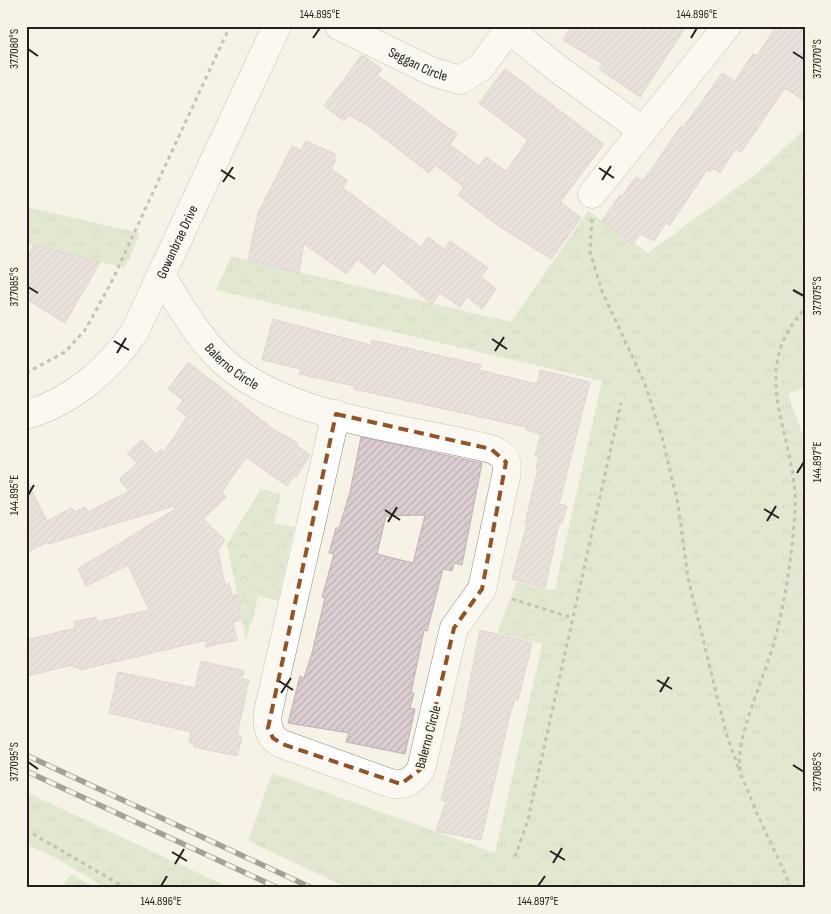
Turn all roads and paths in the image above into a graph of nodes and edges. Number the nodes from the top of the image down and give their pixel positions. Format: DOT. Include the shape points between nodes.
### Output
graph roads {
  1 [pos="230,26"];
  2 [pos="277,26"];
  3 [pos="338,26"];
  4 [pos="726,26"];
  5 [pos="511,28"];
  6 [pos="642,130"];
  7 [pos="592,194"];
  8 [pos="161,276"];
  9 [pos="805,309"];
  10 [pos="26,373"];
  11 [pos="621,403"];
  12 [pos="336,414"];
  13 [pos="26,415"];
  14 [pos="512,599"];
  15 [pos="574,618"];
  16 [pos="739,770"];
  17 [pos="26,830"];
  18 [pos="515,857"];
  19 [pos="126,888"];
  20 [pos="791,888"];
  1 -- 10 [label="path" via="111,283 85,330 65,352"];
  2 -- 8 [label="street, Gowanbrae Drive"];
  3 -- 5 [label="street, Seggan Circle" via="433,72 460,80 481,67"];
  4 -- 6 [label="street"];
  5 -- 6 [label="street, Seggan Circle" via="558,69"];
  6 -- 7 [label="street"];
  7 -- 16 [label="path" via="594,209 590,252 602,291 645,384 662,437 678,504 688,578 726,733"];
  8 -- 12 [label="street, Balerno Circle" via="214,352 231,368 278,395"];
  8 -- 13 [label="street, Gowanbrae Drive" via="134,331 99,374 74,393"];
  9 -- 16 [label="path" via="782,342 775,392 796,505 793,543 775,639 742,737"];
  11 -- 15 [label="path"];
  12 -- 12 [label="street, Balerno Circle" via="268,712 268,728 273,738 282,744 397,785 411,781 421,769 454,628 484,584 507,466 503,455 491,449"];
  14 -- 15 [label="path"];
  15 -- 18 [label="path" via="527,823"];
  16 -- 20 [label="path" via="758,820"];
  17 -- 19 [label="path"];
}
